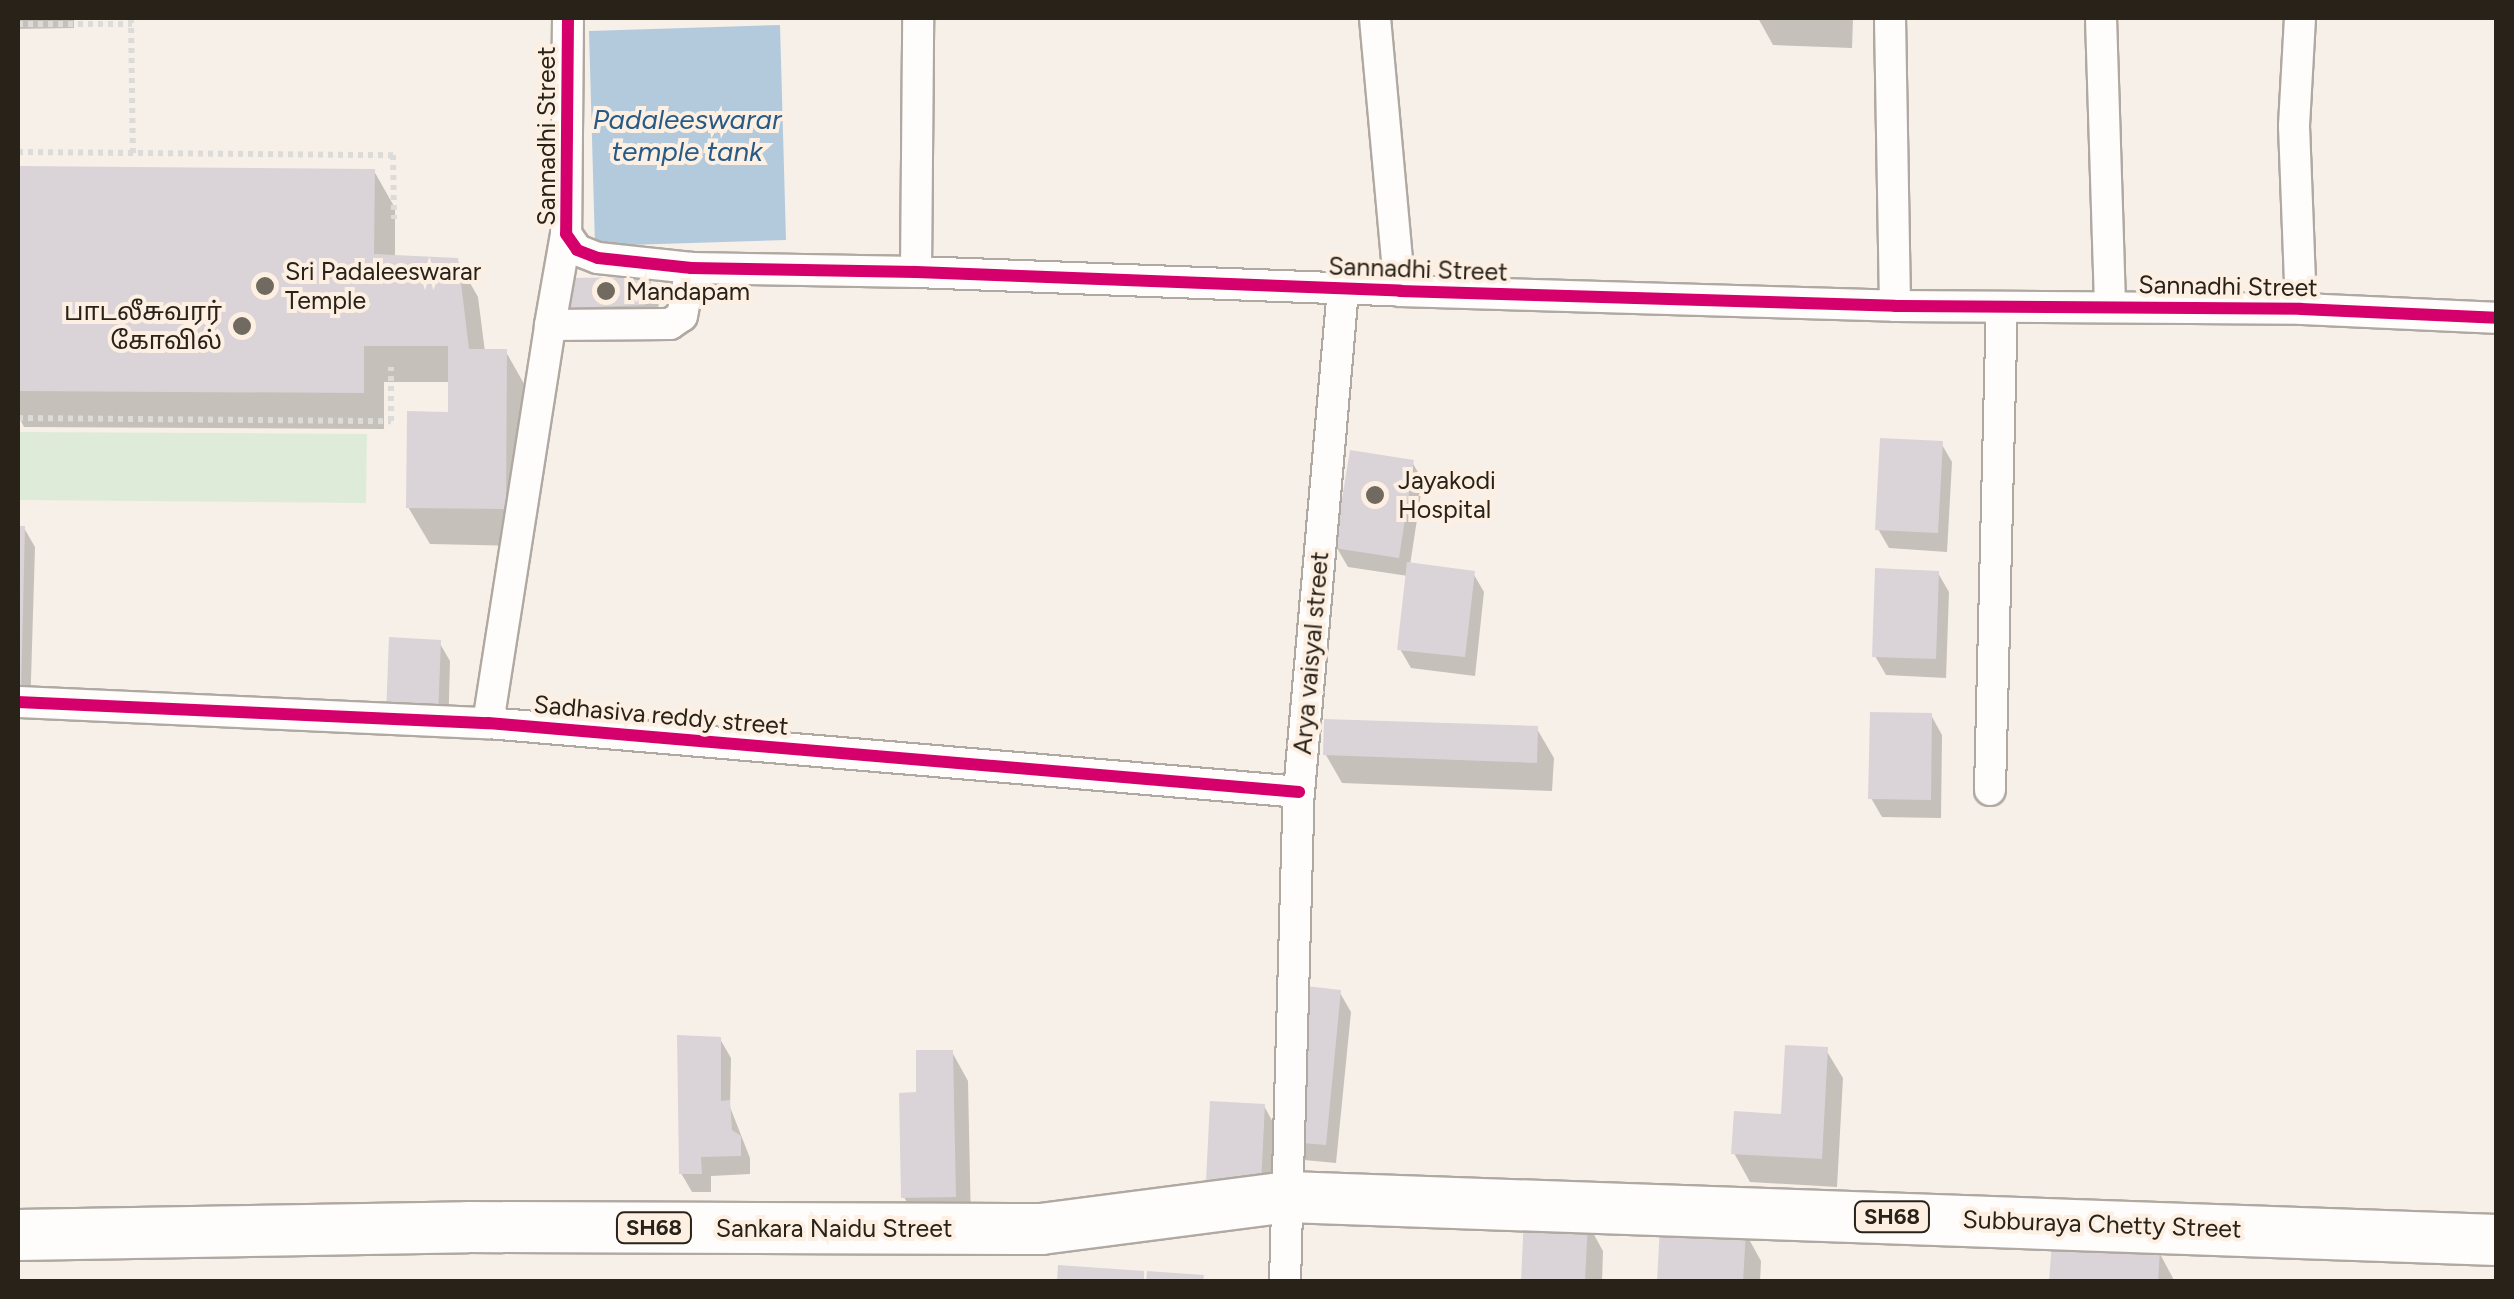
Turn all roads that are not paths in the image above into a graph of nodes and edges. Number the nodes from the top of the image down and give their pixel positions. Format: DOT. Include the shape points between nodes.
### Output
graph roads {
  1 [pos="568,18"];
  2 [pos="918,18"];
  3 [pos="1376,18"];
  4 [pos="1890,18"];
  5 [pos="2101,18"];
  6 [pos="2300,18"];
  7 [pos="566,234"];
  8 [pos="691,268"];
  9 [pos="916,272"];
  10 [pos="1343,290"];
  11 [pos="1400,291"];
  12 [pos="1895,306"];
  13 [pos="2002,307"];
  14 [pos="2110,307"];
  15 [pos="2301,308"];
  16 [pos="2496,318"];
  17 [pos="550,324"];
  18 [pos="18,702"];
  19 [pos="488,722"];
  20 [pos="1990,790"];
  21 [pos="1299,792"];
  22 [pos="1288,1196"];
  23 [pos="18,1235"];
  24 [pos="2496,1240"];
  25 [pos="1285,1282"];
  1 -- 7 [label="street, Sannadhi Street"];
  2 -- 9 [label="street"];
  3 -- 11 [label="street"];
  4 -- 12 [label="street"];
  5 -- 14 [label="street"];
  6 -- 15 [label="street" via="2294,126"];
  7 -- 8 [label="street, Sannadhi Street" via="577,250 598,258"];
  7 -- 17 [label="street"];
  8 -- 9 [label="street, Sannadhi Street"];
  8 -- 17 [label="street" via="682,316 670,324"];
  9 -- 10 [label="street, Sannadhi Street"];
  10 -- 11 [label="street, Sannadhi Street"];
  10 -- 21 [label="street, Arya vaisyal street"];
  11 -- 12 [label="street, Sannadhi Street"];
  12 -- 13 [label="street, Sannadhi Street"];
  13 -- 14 [label="street, Sannadhi Street"];
  13 -- 20 [label="street"];
  14 -- 15 [label="street, Sannadhi Street"];
  15 -- 16 [label="street, Sannadhi Street"];
  17 -- 19 [label="street"];
  18 -- 19 [label="street, Sadhasiva reddy street"];
  19 -- 21 [label="street, Sadhasiva reddy street"];
  21 -- 22 [label="street, Arya vaisyal street"];
  22 -- 23 [label="main road, Sankara Naidu Street / SH68" via="1041,1228"];
  22 -- 24 [label="main road, Subburaya Chetty Street / SH68"];
  22 -- 25 [label="street, Arya vaisyal street"];
}
